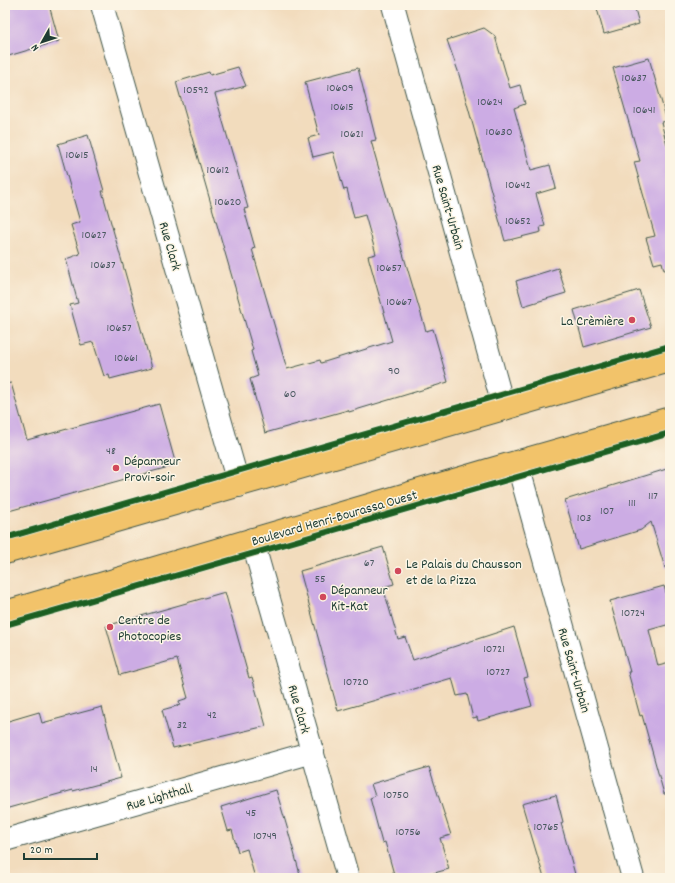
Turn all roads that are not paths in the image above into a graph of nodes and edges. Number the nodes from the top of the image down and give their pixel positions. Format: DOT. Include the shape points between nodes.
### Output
graph roads {
  1 [pos="102,5"];
  2 [pos="393,5"];
  3 [pos="670,361"];
  4 [pos="504,409"];
  5 [pos="670,418"];
  6 [pos="517,462"];
  7 [pos="239,486"];
  8 [pos="252,540"];
  9 [pos="5,554"];
  10 [pos="5,612"];
  11 [pos="313,752"];
  12 [pos="5,840"];
  13 [pos="348,878"];
  14 [pos="633,878"];
  1 -- 7 [label="street, Rue Clark"];
  2 -- 4 [label="street, Rue Saint-Urbain"];
  3 -- 4 [label="main road"];
  4 -- 7 [label="main road"];
  5 -- 6 [label="main road, Boulevard Henri-Bourassa Ouest"];
  6 -- 8 [label="main road, Boulevard Henri-Bourassa Ouest"];
  6 -- 14 [label="street, Rue Saint-Urbain"];
  7 -- 9 [label="main road"];
  8 -- 10 [label="main road, Boulevard Henri-Bourassa Ouest"];
  8 -- 11 [label="street, Rue Clark"];
  11 -- 12 [label="street, Rue Lighthall"];
  11 -- 13 [label="street, Rue Clark"];
}
